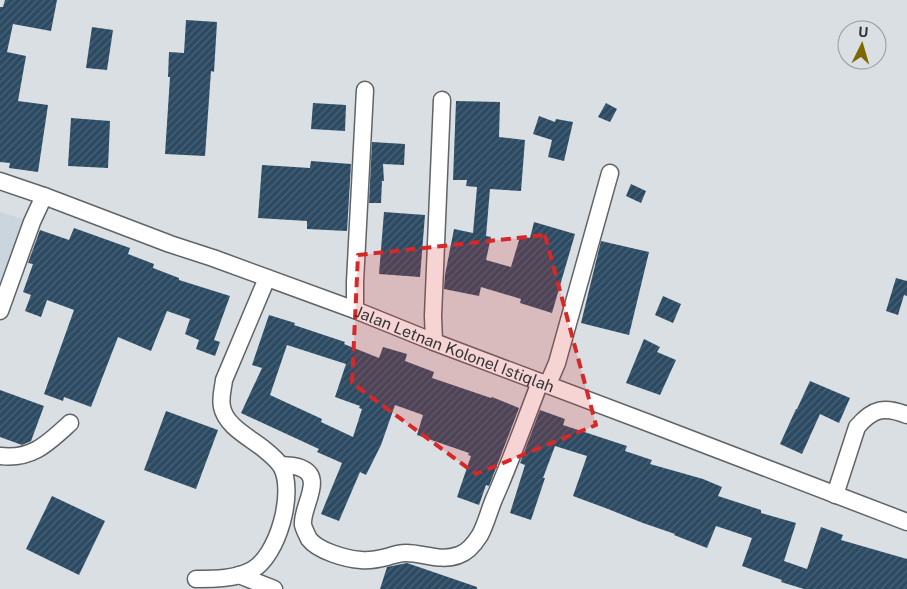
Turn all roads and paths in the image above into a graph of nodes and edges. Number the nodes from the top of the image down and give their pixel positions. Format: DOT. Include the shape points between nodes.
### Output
graph roads {
  1 [pos="365,90"];
  2 [pos="442,100"];
  3 [pos="610,173"];
  4 [pos="0,181"];
  5 [pos="44,196"];
  6 [pos="266,278"];
  7 [pos="355,310"];
  8 [pos="0,311"];
  9 [pos="434,342"];
  10 [pos="544,383"];
  11 [pos="907,415"];
  12 [pos="70,423"];
  13 [pos="0,456"];
  14 [pos="280,465"];
  15 [pos="835,495"];
  16 [pos="907,522"];
  17 [pos="279,532"];
  18 [pos="306,533"];
  19 [pos="239,575"];
  20 [pos="196,579"];
  21 [pos="274,589"];
  1 -- 7 [label="street"];
  2 -- 9 [label="street"];
  3 -- 10 [label="street" via="557,363"];
  4 -- 5 [label="street, Jalan Letnan Kolonel Istiqlah"];
  5 -- 6 [label="street, Jalan Letnan Kolonel Istiqlah"];
  5 -- 8 [label="street"];
  6 -- 7 [label="street, Jalan Letnan Kolonel Istiqlah"];
  6 -- 14 [label="street" via="224,380 221,399 226,417 233,425"];
  7 -- 9 [label="street, Jalan Letnan Kolonel Istiqlah"];
  9 -- 10 [label="street, Jalan Letnan Kolonel Istiqlah"];
  10 -- 15 [label="street, Jalan Letnan Kolonel Istiqlah"];
  10 -- 18 [label="street" via="485,524 468,551 446,558 406,553 362,560 323,549"];
  11 -- 15 [label="street" via="887,409 864,419 858,427"];
  12 -- 13 [label="street" via="34,452 18,457"];
  14 -- 17 [label="street" via="286,477 287,499"];
  14 -- 18 [label="street" via="301,468 312,479 303,520"];
  15 -- 16 [label="street, Jalan Letnan Kolonel Istiqlah"];
  17 -- 18 [label="street"];
  17 -- 19 [label="street" via="264,561"];
  19 -- 20 [label="street"];
  19 -- 21 [label="street"];
}
